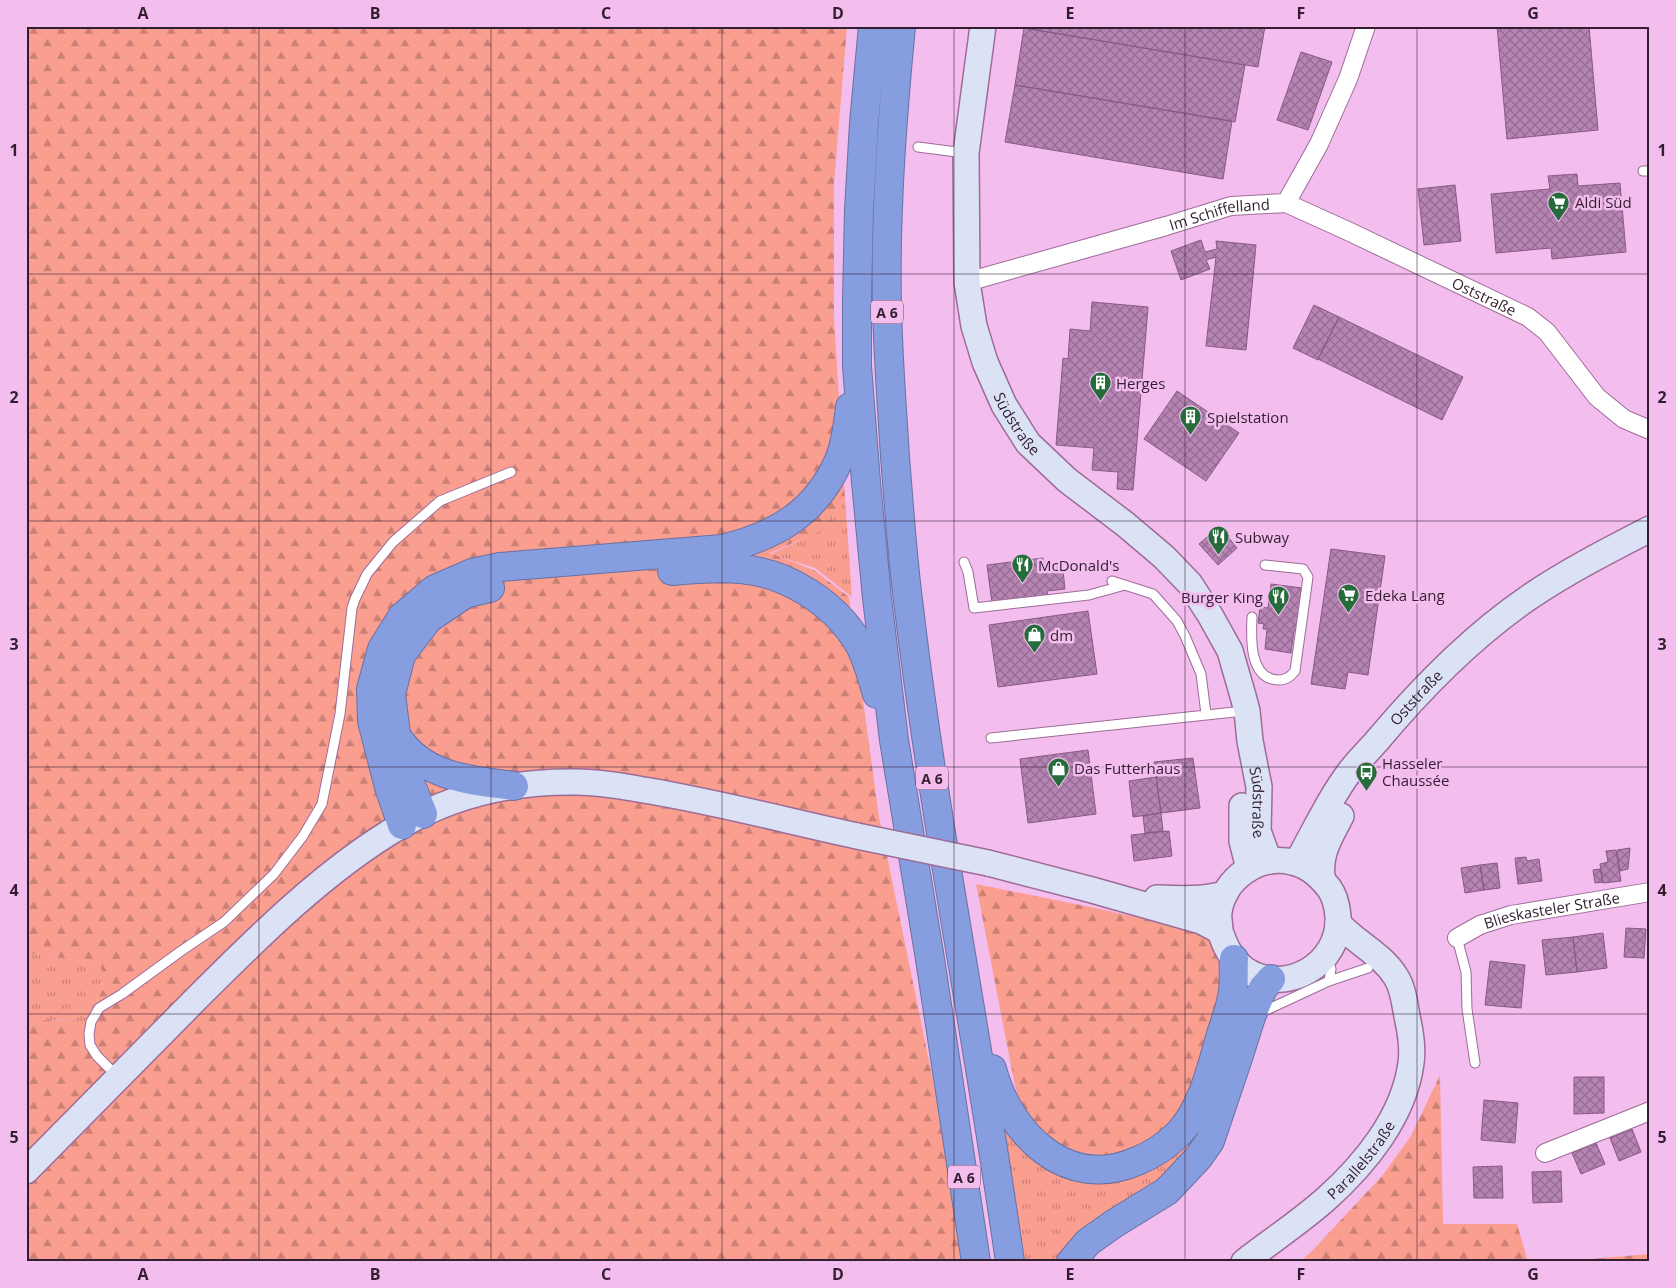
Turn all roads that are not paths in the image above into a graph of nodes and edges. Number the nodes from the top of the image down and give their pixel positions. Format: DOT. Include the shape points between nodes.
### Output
graph roads {
  1 [pos="873,26"];
  2 [pos="901,26"];
  3 [pos="983,26"];
  4 [pos="1366,26"];
  5 [pos="918,146"];
  6 [pos="966,153"];
  7 [pos="1286,204"];
  8 [pos="967,282"];
  9 [pos="857,366"];
  10 [pos="1650,430"];
  11 [pos="511,472"];
  12 [pos="1650,530"];
  13 [pos="1650,543"];
  14 [pos="964,562"];
  15 [pos="1265,565"];
  16 [pos="1112,581"];
  17 [pos="1124,585"];
  18 [pos="1529,597"];
  19 [pos="1252,617"];
  20 [pos="1247,711"];
  21 [pos="1206,714"];
  22 [pos="396,734"];
  23 [pos="991,738"];
  24 [pos="894,740"];
  25 [pos="1375,744"];
  26 [pos="514,786"];
  27 [pos="412,819"];
  28 [pos="1294,862"];
  29 [pos="1259,864"];
  30 [pos="1322,879"];
  31 [pos="1092,890"];
  32 [pos="1650,892"];
  33 [pos="1225,894"];
  34 [pos="1338,923"];
  35 [pos="1220,931"];
  36 [pos="1457,938"];
  37 [pos="1328,954"];
  38 [pos="962,956"];
  39 [pos="1234,959"];
  40 [pos="1368,968"];
  41 [pos="1272,979"];
  42 [pos="1329,981"];
  43 [pos="1294,998"];
  44 [pos="1251,1017"];
  45 [pos="1408,1019"];
  46 [pos="1475,1063"];
  47 [pos="118,1078"];
  48 [pos="1650,1111"];
  49 [pos="1545,1153"];
  50 [pos="26,1170"];
  51 [pos="976,1262"];
  52 [pos="1010,1262"];
  53 [pos="1071,1262"];
  54 [pos="1244,1262"];
  1 -- 9 [label="highway, A 6" via="859,210"];
  2 -- 38 [label="highway, A 6" via="888,214 890,376 907,598"];
  3 -- 6 [label="main road, Südstraße"];
  4 -- 7 [label="street, Im Schiffelland" via="1348,79"];
  5 -- 6 [label="lane"];
  6 -- 8 [label="main road, Südstraße"];
  7 -- 8 [label="street, Im Schiffelland" via="1231,206"];
  7 -- 10 [label="street, Oststraße" via="1528,317 1547,332 1597,397 1624,419"];
  8 -- 20 [label="main road, Südstraße" via="974,326 985,362 1004,405 1028,443 1067,480 1164,556 1190,584 1230,651"];
  9 -- 24 [label="highway, A 6" via="877,598"];
  9 -- 27 [label="highway" via="840,459 810,506 789,522 749,542 722,549 500,567 472,573 434,589 402,617 382,649 371,689 372,721 380,755"];
  11 -- 47 [label="lane" via="440,501 393,542 367,574 352,608 340,714 322,804 274,874 224,922 99,1008 89,1034 90,1045"];
  12 -- 18 [label="main road, Oststraße" via="1567,573"];
  13 -- 18 [label="main road, Oststraße"];
  14 -- 17 [label="lane" via="974,608 1089,595"];
  15 -- 19 [label="lane" via="1303,569 1308,577 1295,672 1290,678 1268,678 1260,672 1250,640"];
  16 -- 17 [label="lane"];
  17 -- 21 [label="lane" via="1153,594 1178,621 1201,674"];
  18 -- 25 [label="main road, Oststraße" via="1439,672"];
  20 -- 21 [label="lane"];
  20 -- 29 [label="main road, Südstraße" via="1259,787"];
  21 -- 23 [label="lane"];
  22 -- 24 [label="highway" via="391,694 401,655 428,619 464,594 494,586 679,570 741,569 797,585 827,605 843,622 860,644"];
  22 -- 26 [label="highway" via="405,748 432,768 464,778"];
  22 -- 27 [label="highway" via="408,778"];
  24 -- 51 [label="highway, A 6"];
  25 -- 28 [label="main road, Oststraße" via="1352,769"];
  25 -- 30 [label="main road, Oststraße" via="1329,839 1322,857"];
  26 -- 27 [label="main road" via="472,795"];
  26 -- 31 [label="main road, bridge" via="579,782 682,796"];
  27 -- 47 [label="main road" via="356,855 269,929"];
  28 -- 29 [label="main road" via="1284,860"];
  28 -- 30 [label="main road" via="1314,871"];
  29 -- 33 [label="main road" via="1235,879"];
  30 -- 34 [label="main road" via="1337,907"];
  31 -- 33 [label="main road" via="1192,900"];
  31 -- 35 [label="main road" via="1201,921"];
  32 -- 36 [label="street, Blieskasteler Straße" via="1511,915 1480,925"];
  33 -- 35 [label="main road" via="1219,912"];
  34 -- 37 [label="main road" via="1336,938"];
  34 -- 45 [label="main road, Parallelstraße" via="1378,956 1397,978"];
  35 -- 39 [label="main road"];
  36 -- 46 [label="lane" via="1466,972 1467,1008"];
  37 -- 40 [label="main road, Parallelstraße" via="1359,961"];
  37 -- 41 [label="main road" via="1305,973 1290,979"];
  37 -- 42 [label="lane"];
  38 -- 39 [label="highway" via="997,1087 1015,1121 1034,1143 1054,1158 1099,1170 1125,1166 1155,1154 1179,1134 1194,1112 1210,1072 1232,996"];
  38 -- 52 [label="highway, A 6"];
  39 -- 41 [label="main road" via="1250,972"];
  40 -- 42 [label="lane"];
  40 -- 45 [label="main road, Parallelstraße" via="1392,992"];
  41 -- 43 [label="lane"];
  41 -- 44 [label="highway" via="1263,988"];
  42 -- 43 [label="lane"];
  43 -- 44 [label="lane"];
  44 -- 53 [label="highway" via="1210,1141 1198,1158 1167,1191 1108,1227 1088,1242"];
  45 -- 54 [label="main road, Parallelstraße" via="1411,1038 1409,1072 1393,1117 1378,1143 1325,1200"];
  47 -- 50 [label="main road"];
  48 -- 49 [label="street"];
}
